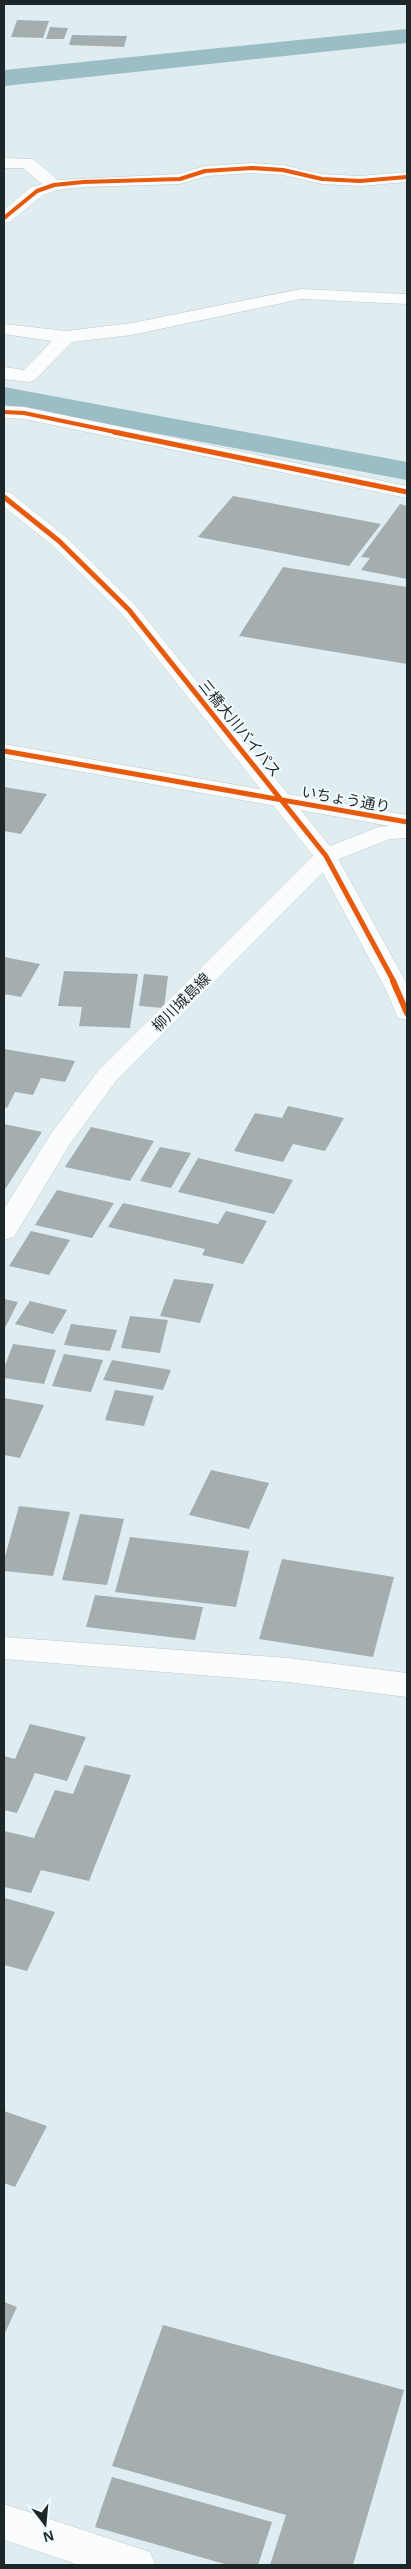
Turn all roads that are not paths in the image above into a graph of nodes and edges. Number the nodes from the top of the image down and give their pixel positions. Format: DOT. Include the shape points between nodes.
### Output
graph roads {
  1 [pos="4,162"];
  2 [pos="407,177"];
  3 [pos="54,185"];
  4 [pos="4,218"];
  5 [pos="407,299"];
  6 [pos="4,329"];
  7 [pos="66,337"];
  8 [pos="4,373"];
  9 [pos="4,412"];
  10 [pos="407,492"];
  11 [pos="4,497"];
  12 [pos="4,750"];
  13 [pos="281,800"];
  14 [pos="407,822"];
  15 [pos="407,831"];
  16 [pos="326,856"];
  17 [pos="407,1013"];
  18 [pos="4,1231"];
  19 [pos="4,1648"];
  20 [pos="407,1685"];
  21 [pos="4,2522"];
  22 [pos="136,2565"];
  1 -- 3 [label="main road" via="27,163"];
  2 -- 3 [label="main road" via="360,181 322,179 282,170 252,168 206,170 180,179"];
  3 -- 4 [label="main road" via="37,190"];
  5 -- 7 [label="main road" via="302,294 132,329"];
  6 -- 7 [label="main road"];
  7 -- 8 [label="main road" via="28,376"];
  9 -- 10 [label="main road" via="24,413"];
  11 -- 13 [label="main road, 三橋大川バイパス" via="59,541 129,610"];
  12 -- 13 [label="main road, いちょう通り"];
  13 -- 14 [label="main road, いちょう通り"];
  13 -- 16 [label="main road, 三橋大川バイパス"];
  15 -- 16 [label="main road, 柳川城島線" via="386,832"];
  16 -- 17 [label="main road, 三橋大川バイパス" via="397,988"];
  16 -- 18 [label="main road, 柳川城島線" via="107,1076 59,1141"];
  19 -- 20 [label="main road" via="288,1670"];
  21 -- 22 [label="main road"];
}
